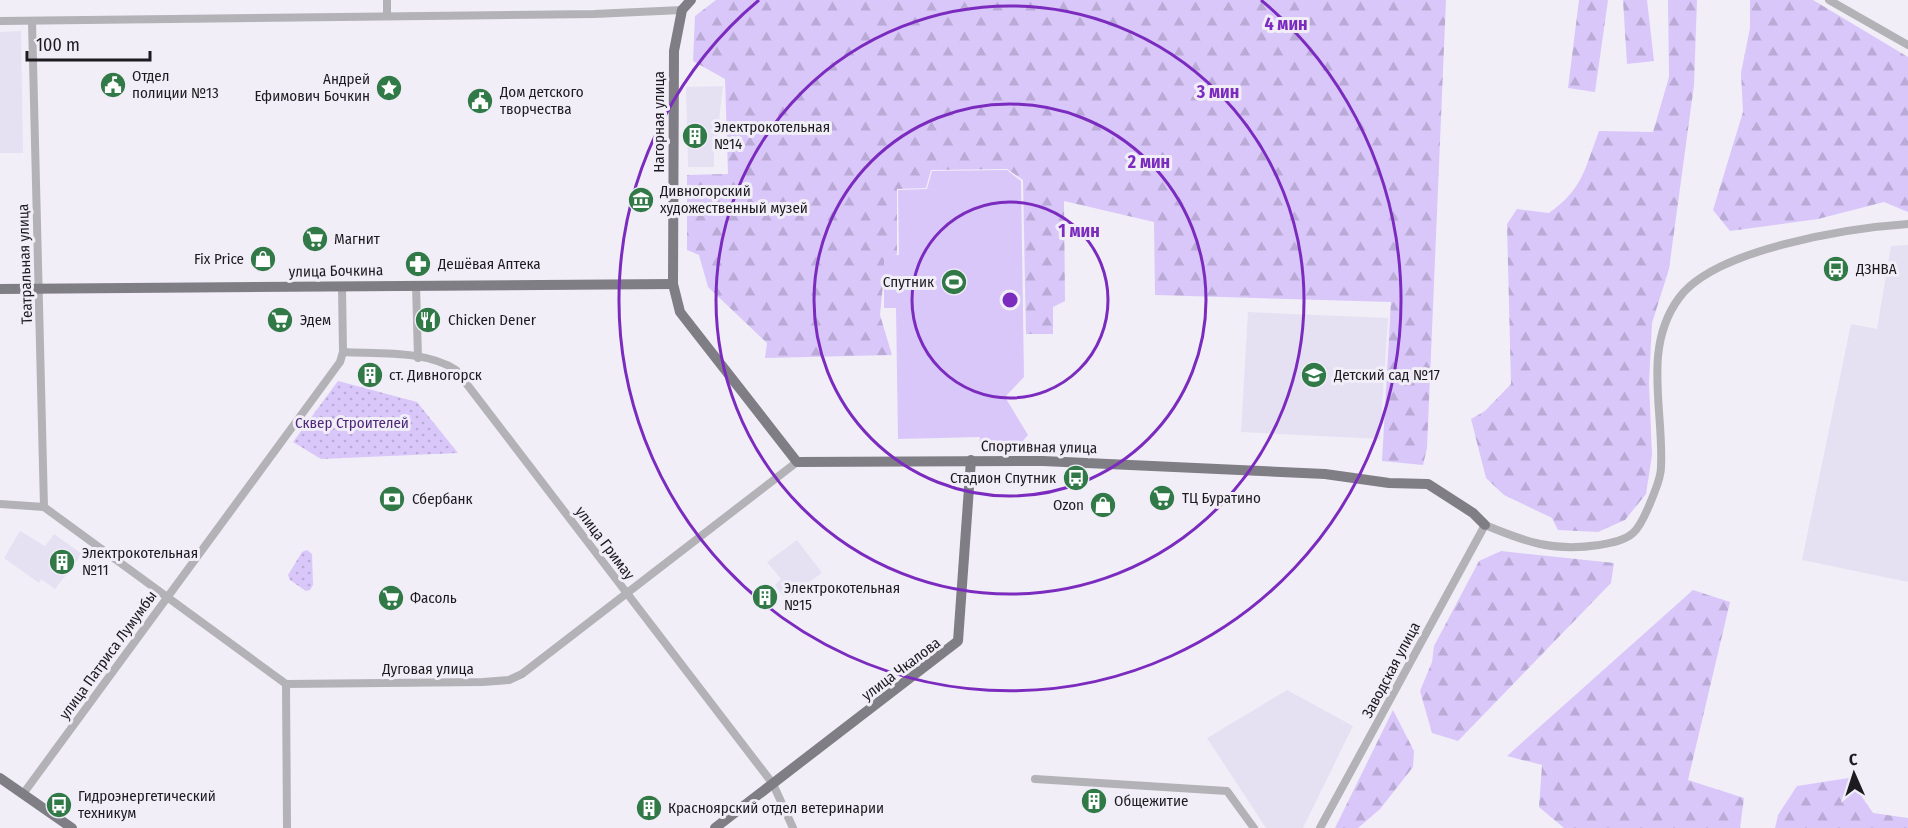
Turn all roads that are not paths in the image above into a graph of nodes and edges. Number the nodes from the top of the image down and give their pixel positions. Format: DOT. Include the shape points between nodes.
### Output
graph roads {
  1 [pos="387,0"];
  2 [pos="692,0"];
  3 [pos="1828,0"];
  4 [pos="682,10"];
  5 [pos="387,16"];
  6 [pos="0,21"];
  7 [pos="32,21"];
  8 [pos="1908,45"];
  9 [pos="1908,224"];
  10 [pos="673,284"];
  11 [pos="416,285"];
  12 [pos="342,286"];
  13 [pos="0,289"];
  14 [pos="39,289"];
  15 [pos="343,352"];
  16 [pos="418,358"];
  17 [pos="971,460"];
  18 [pos="797,462"];
  19 [pos="0,504"];
  20 [pos="44,507"];
  21 [pos="1485,525"];
  22 [pos="625,593"];
  23 [pos="167,596"];
  24 [pos="286,684"];
  25 [pos="0,778"];
  26 [pos="1035,778"];
  27 [pos="773,784"];
  28 [pos="23,794"];
  29 [pos="72,828"];
  30 [pos="288,828"];
  31 [pos="715,828"];
  32 [pos="793,828"];
  33 [pos="1254,828"];
  34 [pos="1320,828"];
  1 -- 5 [label="street"];
  2 -- 4 [label="main road"];
  3 -- 8 [label="street"];
  4 -- 5 [label="street"];
  4 -- 10 [label="main road, Нагорная улица" via="674,51"];
  5 -- 7 [label="street"];
  6 -- 7 [label="street"];
  7 -- 14 [label="street, Театральная улица"];
  9 -- 21 [label="street" via="1846,232 1757,251 1708,272 1679,297 1664,324 1658,354 1658,484 1633,533 1614,543 1550,548"];
  10 -- 11 [label="main road, улица Бочкина"];
  10 -- 18 [label="main road" via="680,312"];
  11 -- 12 [label="main road, улица Бочкина"];
  11 -- 16 [label="street"];
  12 -- 14 [label="main road, улица Бочкина"];
  12 -- 15 [label="street"];
  13 -- 14 [label="main road, улица Бочкина"];
  14 -- 20 [label="street, Театральная улица"];
  15 -- 16 [label="street, улица Гримау"];
  15 -- 23 [label="street, улица Патриса Лумумбы" via="340,362"];
  16 -- 22 [label="street, улица Гримау" via="456,370"];
  17 -- 18 [label="main road, Спортивная улица"];
  17 -- 21 [label="main road, Спортивная улица" via="1236,469 1428,484"];
  17 -- 27 [label="main road, улица Чкалова" via="958,641"];
  18 -- 22 [label="street, Дуговая улица"];
  19 -- 20 [label="street"];
  20 -- 23 [label="street"];
  21 -- 34 [label="street, Заводская улица"];
  22 -- 24 [label="street, Дуговая улица" via="510,680"];
  22 -- 27 [label="street, улица Гримау"];
  23 -- 24 [label="street"];
  23 -- 28 [label="street, улица Патриса Лумумбы"];
  24 -- 30 [label="street"];
  25 -- 28 [label="main road"];
  26 -- 33 [label="street" via="1227,791"];
  27 -- 31 [label="main road, улица Чкалова"];
  27 -- 32 [label="street, улица Гримау"];
  28 -- 29 [label="main road"];
}
